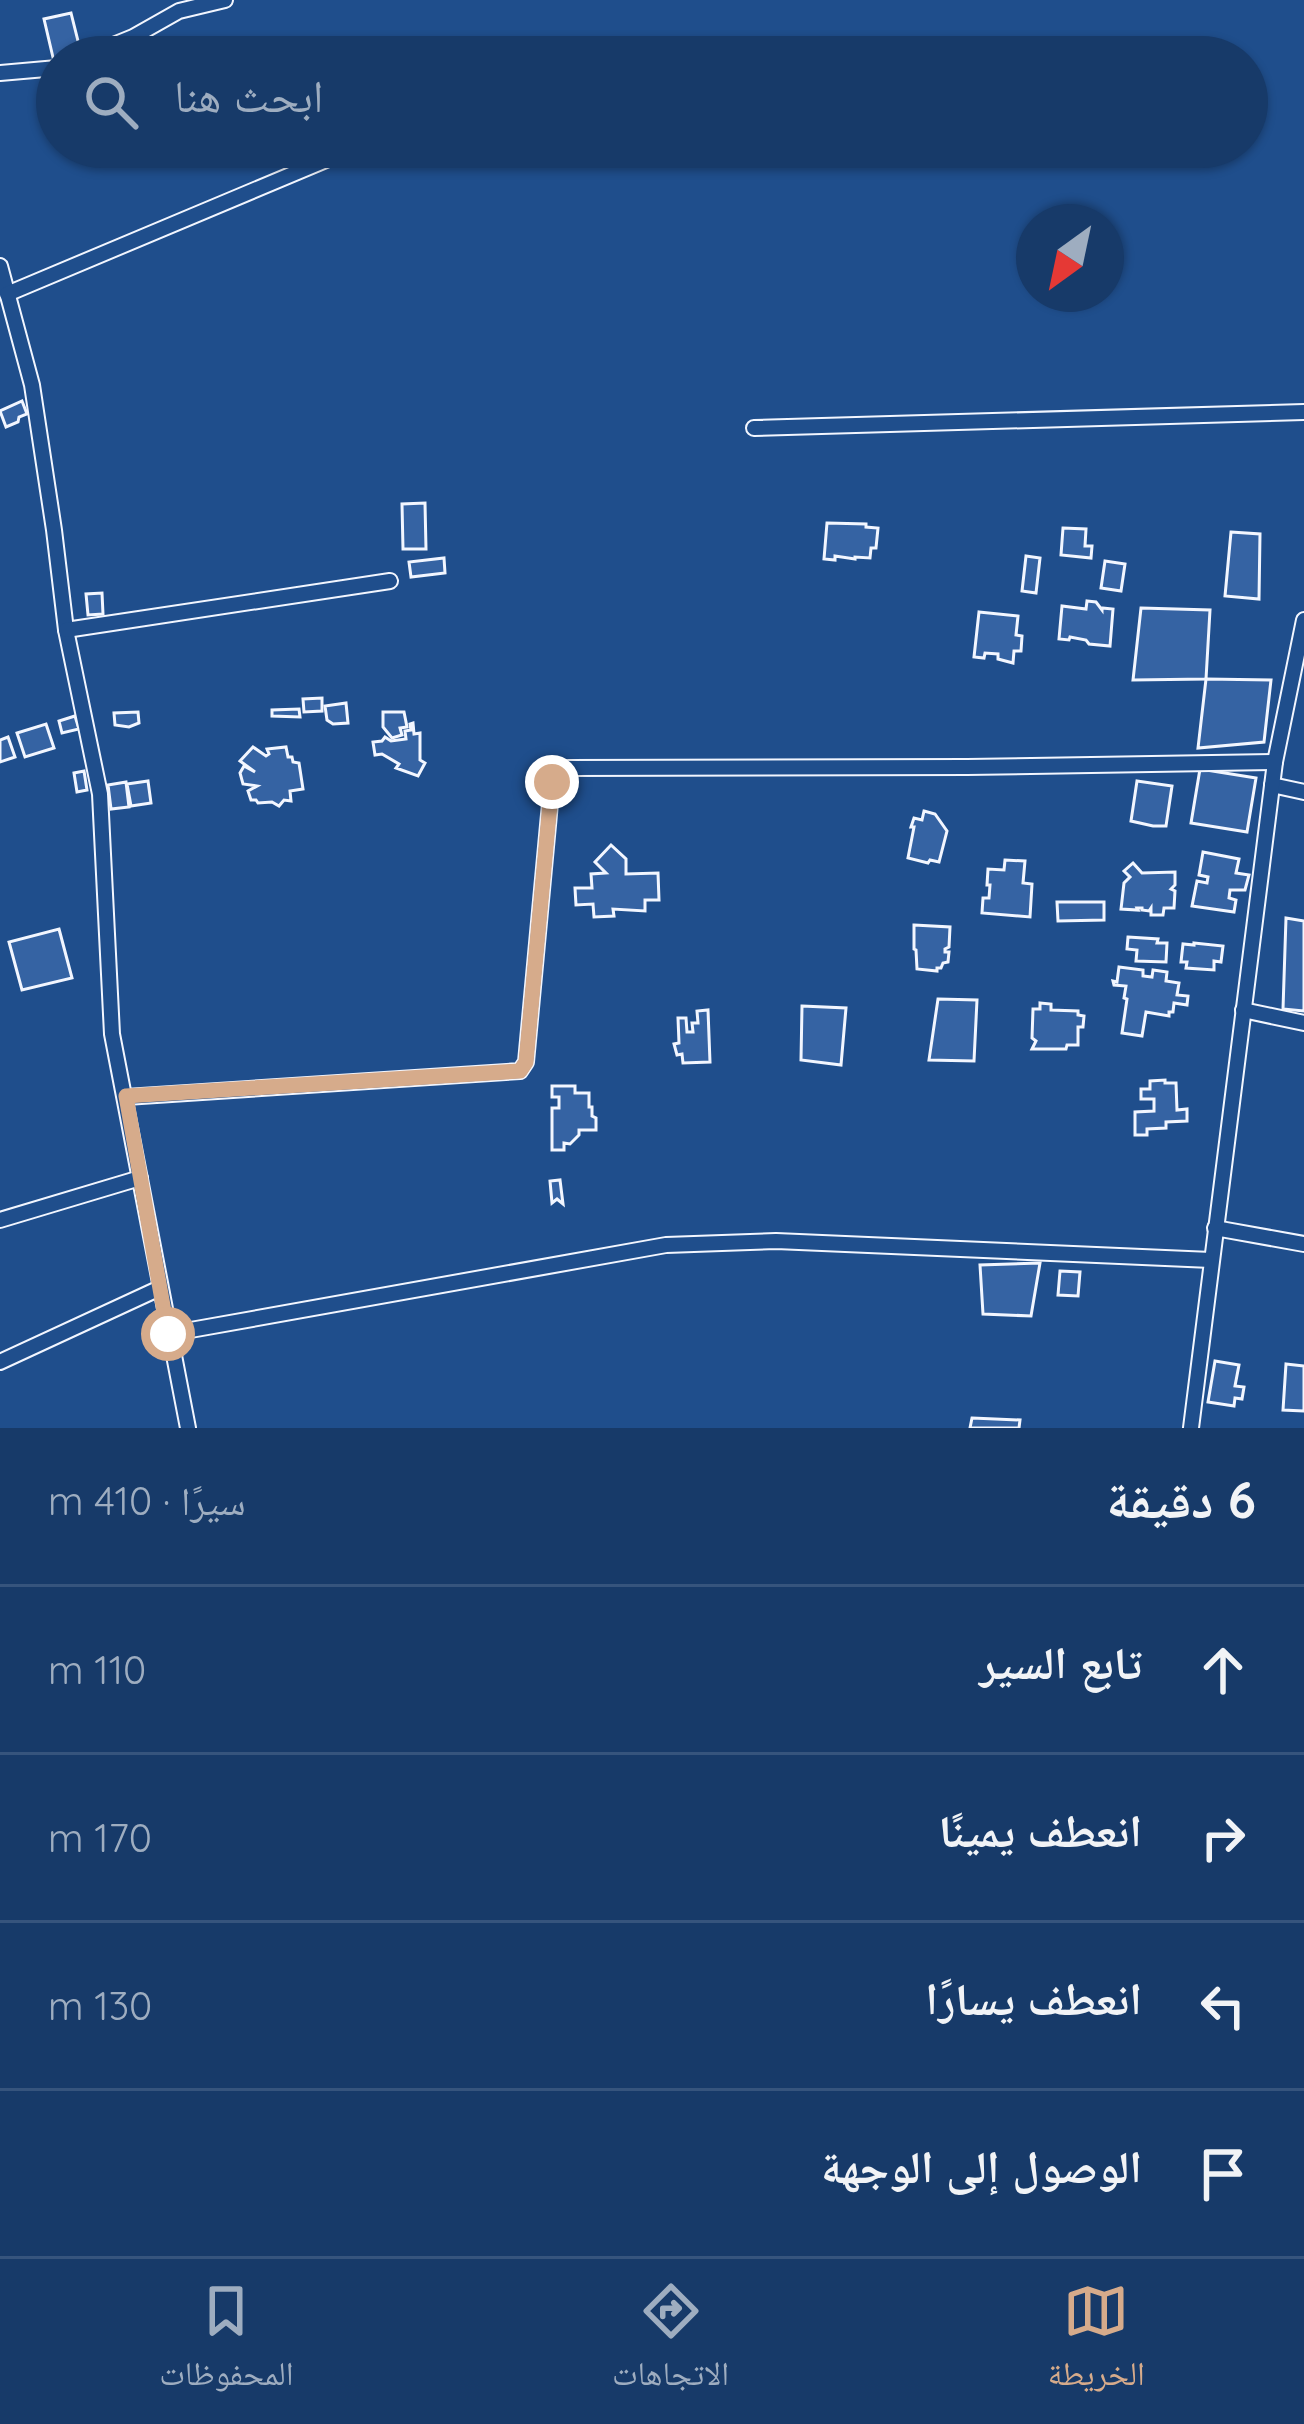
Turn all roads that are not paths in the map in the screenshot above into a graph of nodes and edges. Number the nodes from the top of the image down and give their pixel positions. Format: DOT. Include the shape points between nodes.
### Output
graph roads {
  1 [pos="226,0"];
  2 [pos="135,36"];
  3 [pos="36,70"];
  4 [pos="0,74"];
  5 [pos="307,168"];
  6 [pos="0,266"];
  7 [pos="7,294"];
  8 [pos="1304,412"];
  9 [pos="754,428"];
  10 [pos="390,581"];
  11 [pos="1304,620"];
  12 [pos="66,630"];
  13 [pos="1275,762"];
  14 [pos="1272,785"];
  15 [pos="1304,792"];
  16 [pos="1244,1010"];
  17 [pos="1304,1023"];
  18 [pos="126,1096"];
  19 [pos="140,1178"];
  20 [pos="0,1220"];
  21 [pos="1215,1228"];
  22 [pos="1304,1244"];
  23 [pos="1211,1260"];
  24 [pos="160,1288"];
  25 [pos="168,1334"];
  26 [pos="0,1362"];
  27 [pos="188,1428"];
  28 [pos="1191,1428"];
  1 -- 2 [label="street" via="179,11"];
  3 -- 4 [label="street"];
  5 -- 7 [label="street"];
  6 -- 7 [label="street"];
  7 -- 12 [label="street" via="32,385"];
  8 -- 9 [label="street"];
  10 -- 12 [label="street"];
  11 -- 13 [label="street"];
  12 -- 18 [label="street" via="100,794 112,1034"];
  13 -- 14 [label="street"];
  13 -- 18 [label="street" via="568,768 552,782 520,1071"];
  14 -- 15 [label="street"];
  14 -- 16 [label="street"];
  16 -- 17 [label="street"];
  16 -- 21 [label="street"];
  18 -- 19 [label="street"];
  19 -- 20 [label="street"];
  19 -- 24 [label="street"];
  21 -- 22 [label="street"];
  21 -- 23 [label="street"];
  23 -- 25 [label="street" via="776,1241 666,1244"];
  23 -- 28 [label="street"];
  24 -- 25 [label="street"];
  24 -- 26 [label="street"];
  25 -- 27 [label="street"];
}
